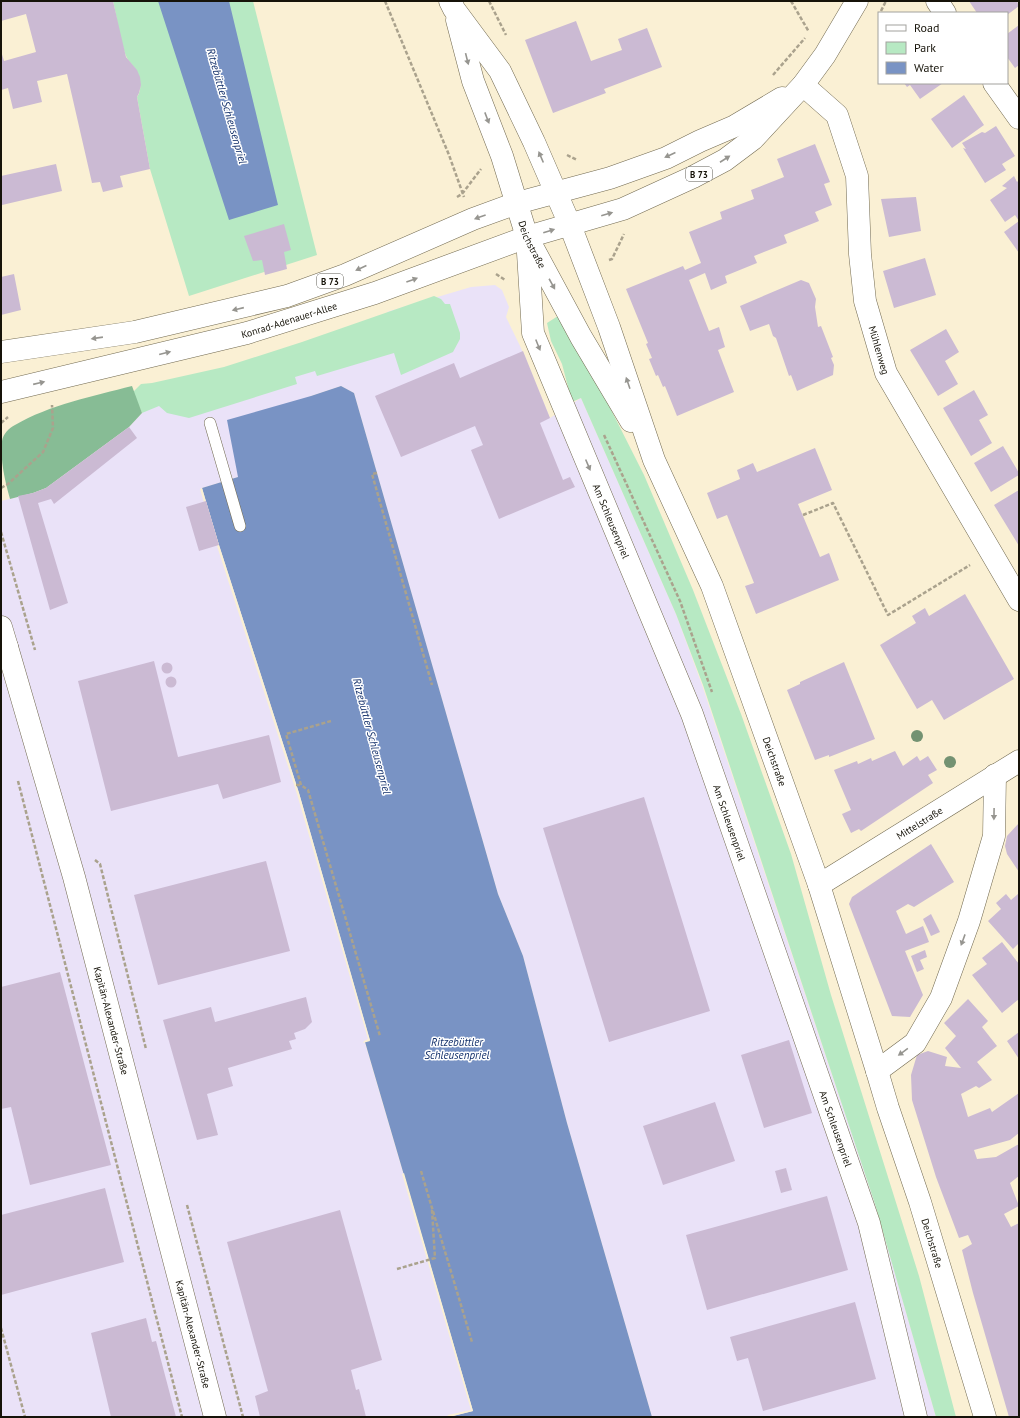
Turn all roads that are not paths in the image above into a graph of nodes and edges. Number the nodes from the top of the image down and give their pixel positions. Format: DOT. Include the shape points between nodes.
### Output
graph roads {
  1 [pos="857,1"];
  2 [pos="937,1"];
  3 [pos="452,5"];
  4 [pos="944,12"];
  5 [pos="995,84"];
  6 [pos="803,85"];
  7 [pos="1019,118"];
  8 [pos="556,193"];
  9 [pos="517,203"];
  10 [pos="570,225"];
  11 [pos="527,237"];
  12 [pos="1,352"];
  13 [pos="1,392"];
  14 [pos="210,423"];
  15 [pos="654,460"];
  16 [pos="240,526"];
  17 [pos="1019,600"];
  18 [pos="1,627"];
  19 [pos="4,648"];
  20 [pos="1019,761"];
  21 [pos="995,775"];
  22 [pos="819,885"];
  23 [pos="877,1071"];
  24 [pos="215,1417"];
  25 [pos="916,1417"];
  26 [pos="985,1417"];
  1 -- 6 [label="street, B 73" via="825,55"];
  2 -- 4 [label="street"];
  8 -- 3 [label="street, Deichstraße, one-way" via="500,71"];
  3 -- 9 [label="street, Deichstraße, one-way" via="472,81"];
  5 -- 7 [label="street"];
  6 -- 8 [label="street, B 73, one-way" via="735,126 700,140 666,158 610,178"];
  10 -- 6 [label="street, B 73, one-way" via="623,209 725,160 753,139"];
  6 -- 17 [label="street, Mühlenweg" via="837,115 857,176 865,301 886,373"];
  8 -- 9 [label="street, B 73"];
  8 -- 10 [label="street, Deichstraße"];
  9 -- 11 [label="street, Deichstraße"];
  9 -- 12 [label="street, B 73, one-way" via="466,222 345,275 287,296 135,332"];
  11 -- 10 [label="street, Konrad-Adenauer-Allee / B 73, one-way"];
  15 -- 10 [label="street, Deichstraße, one-way" via="609,327"];
  13 -- 11 [label="street, Konrad-Adenauer-Allee / B 73, one-way" via="254,331 375,293"];
  11 -- 15 [label="street, Deichstraße, one-way" via="581,337"];
  11 -- 25 [label="street, Am Schleusenpriel, one-way" via="534,333 692,714 869,1223"];
  14 -- 16 [label="lane"];
  15 -- 22 [label="street, Deichstraße" via="712,586"];
  18 -- 19 [label="street, Kapitän-Alexander-Straße"];
  19 -- 24 [label="street, Kapitän-Alexander-Straße" via="74,877"];
  20 -- 21 [label="street, Mittelstraße"];
  21 -- 22 [label="street, Mittelstraße"];
  21 -- 23 [label="street, one-way" via="994,836 970,921 941,998 915,1043"];
  22 -- 23 [label="street, Deichstraße"];
  23 -- 26 [label="street, Deichstraße" via="920,1202"];
}
